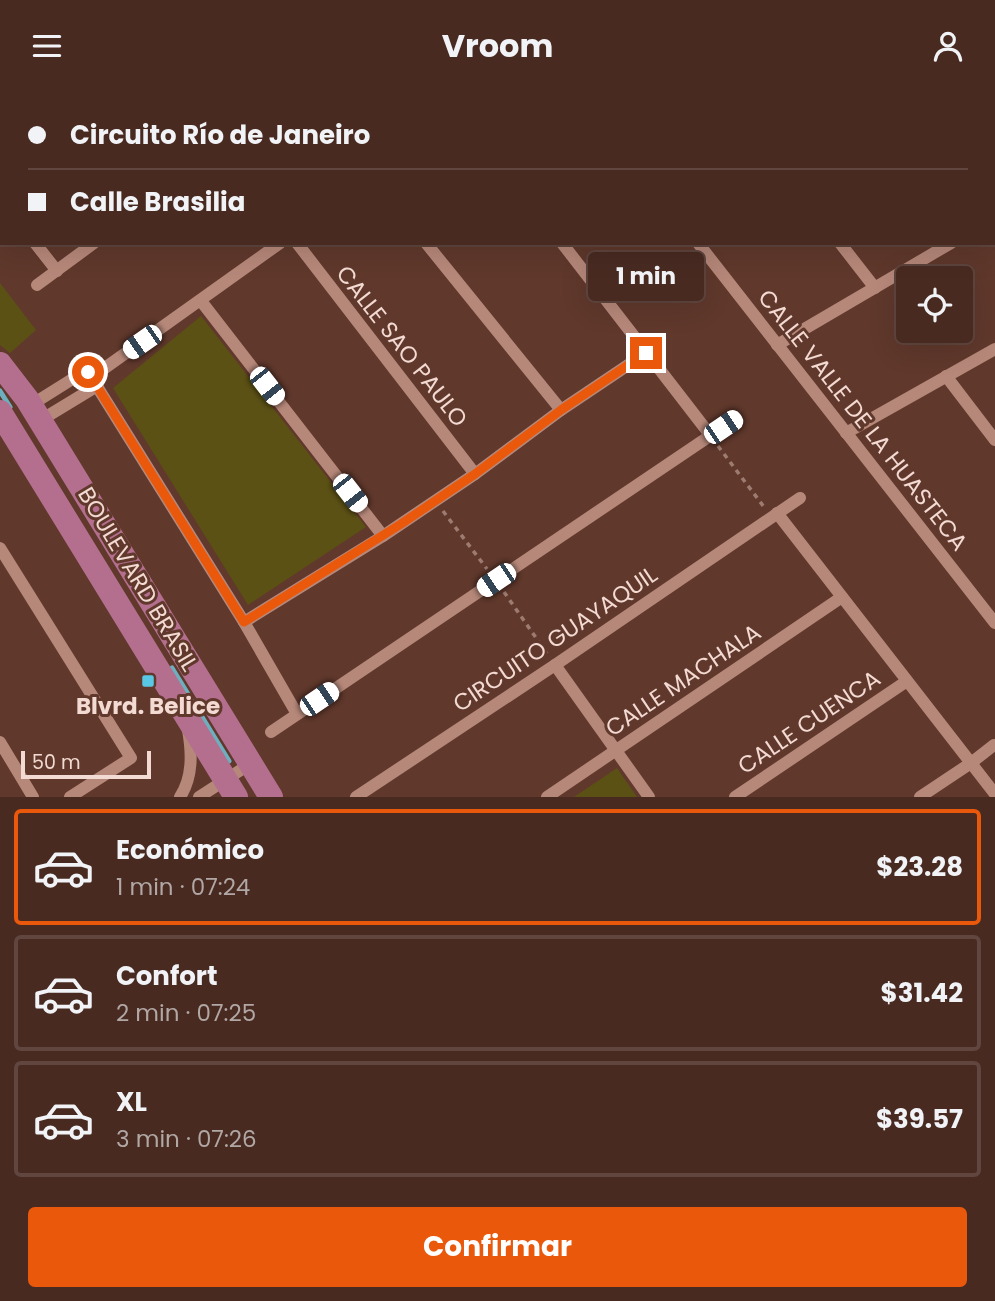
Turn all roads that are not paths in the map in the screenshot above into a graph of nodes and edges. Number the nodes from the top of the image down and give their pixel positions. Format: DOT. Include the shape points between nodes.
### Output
graph roads {
  1 [pos="37,245"];
  2 [pos="91,245"];
  3 [pos="277,245"];
  4 [pos="299,245"];
  5 [pos="428,245"];
  6 [pos="564,245"];
  7 [pos="700,245"];
  8 [pos="842,245"];
  9 [pos="948,245"];
  10 [pos="57,271"];
  11 [pos="37,285"];
  12 [pos="875,288"];
  13 [pos="201,301"];
  14 [pos="777,345"];
  15 [pos="995,349"];
  16 [pos="646,353"];
  17 [pos="0,364"];
  18 [pos="102,370"];
  19 [pos="88,372"];
  20 [pos="946,376"];
  21 [pos="97,386"];
  22 [pos="561,410"];
  23 [pos="0,412"];
  24 [pos="36,413"];
  25 [pos="735,419"];
  26 [pos="846,432"];
  27 [pos="711,436"];
  28 [pos="995,440"];
  29 [pos="475,474"];
  30 [pos="800,498"];
  31 [pos="774,515"];
  32 [pos="383,535"];
  33 [pos="0,548"];
  34 [pos="842,597"];
  35 [pos="244,622"];
  36 [pos="995,623"];
  37 [pos="555,665"];
  38 [pos="907,681"];
  39 [pos="181,706"];
  40 [pos="297,714"];
  41 [pos="271,732"];
  42 [pos="0,742"];
  43 [pos="994,745"];
  44 [pos="617,751"];
  45 [pos="971,763"];
  46 [pos="250,764"];
  47 [pos="231,788"];
  48 [pos="263,794"];
  49 [pos="995,794"];
  50 [pos="33,797"];
  51 [pos="70,797"];
  52 [pos="180,797"];
  53 [pos="199,797"];
  54 [pos="355,797"];
  55 [pos="547,797"];
  56 [pos="649,797"];
  57 [pos="735,797"];
  58 [pos="920,797"];
  1 -- 10 [label="street"];
  2 -- 10 [label="street"];
  3 -- 13 [label="street"];
  4 -- 29 [label="street, CALLE SAO PAULO"];
  5 -- 22 [label="street"];
  6 -- 16 [label="street"];
  7 -- 14 [label="street, CALLE VALLE DE LA HUASTECA"];
  8 -- 12 [label="street"];
  9 -- 12 [label="street"];
  10 -- 11 [label="street"];
  12 -- 14 [label="street"];
  13 -- 18 [label="street"];
  13 -- 32 [label="street"];
  14 -- 26 [label="street, CALLE VALLE DE LA HUASTECA"];
  15 -- 20 [label="street"];
  16 -- 22 [label="street"];
  16 -- 27 [label="street"];
  17 -- 24 [label="main road, BOULEVARD BRASIL"];
  18 -- 19 [label="street"];
  18 -- 21 [label="street"];
  19 -- 21 [label="street"];
  19 -- 24 [label="street"];
  20 -- 26 [label="street"];
  20 -- 28 [label="street"];
  21 -- 24 [label="street"];
  21 -- 35 [label="street"];
  22 -- 29 [label="street"];
  23 -- 39 [label="main road, BOULEVARD BRASIL"];
  24 -- 46 [label="main road, BOULEVARD BRASIL"];
  25 -- 27 [label="street"];
  26 -- 36 [label="street, CALLE VALLE DE LA HUASTECA"];
  27 -- 40 [label="street"];
  29 -- 32 [label="street"];
  30 -- 31 [label="street, CIRCUITO GUAYAQUIL"];
  31 -- 34 [label="street"];
  31 -- 37 [label="street, CIRCUITO GUAYAQUIL"];
  32 -- 35 [label="street"];
  33 -- 51 [label="street" via="131,758"];
  34 -- 38 [label="street"];
  34 -- 44 [label="street, CALLE MACHALA"];
  35 -- 40 [label="street"];
  37 -- 44 [label="street"];
  37 -- 54 [label="street, CIRCUITO GUAYAQUIL"];
  38 -- 45 [label="street"];
  38 -- 57 [label="street, CALLE CUENCA"];
  39 -- 47 [label="main road, BOULEVARD BRASIL"];
  39 -- 52 [label="street" via="191,753 190,773"];
  40 -- 41 [label="street"];
  42 -- 50 [label="street"];
  43 -- 45 [label="street"];
  44 -- 55 [label="street, CALLE MACHALA"];
  44 -- 56 [label="street"];
  45 -- 49 [label="street"];
  45 -- 58 [label="street"];
  46 -- 47 [label="street"];
  46 -- 48 [label="main road, BOULEVARD BRASIL"];
  47 -- 53 [label="street"];
}
